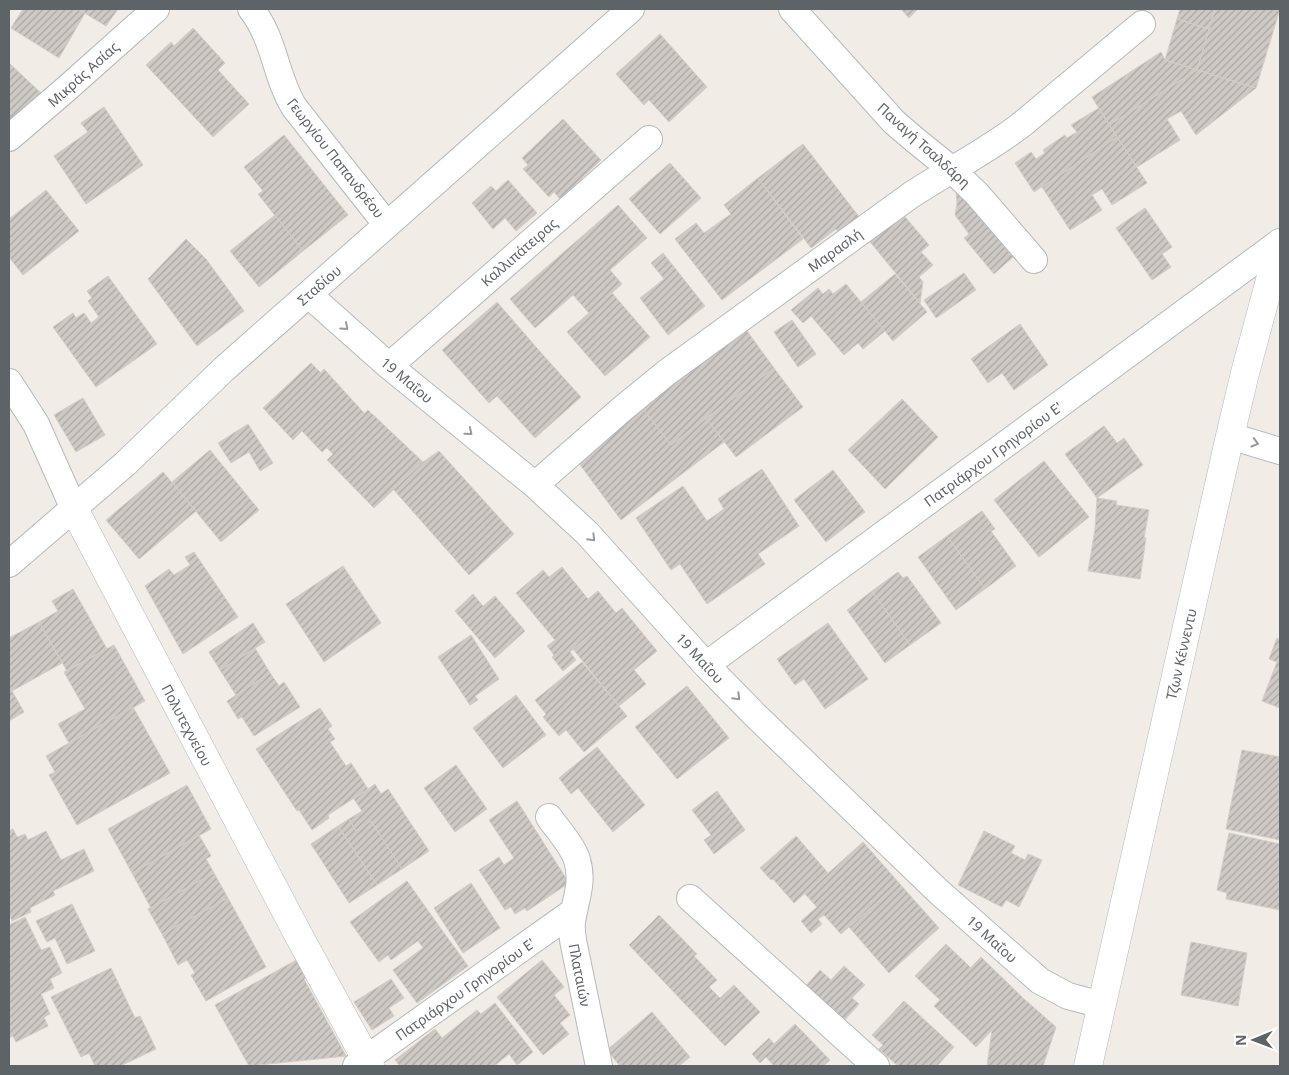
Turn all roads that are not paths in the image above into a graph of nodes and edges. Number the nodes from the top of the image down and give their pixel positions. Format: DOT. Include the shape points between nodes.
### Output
graph roads {
  1 [pos="156,9"];
  2 [pos="251,9"];
  3 [pos="631,9"];
  4 [pos="792,9"];
  5 [pos="1142,24"];
  6 [pos="9,138"];
  7 [pos="649,139"];
  8 [pos="951,169"];
  9 [pos="387,224"];
  10 [pos="1280,243"];
  11 [pos="1034,260"];
  12 [pos="308,295"];
  13 [pos="389,366"];
  14 [pos="9,382"];
  15 [pos="1230,436"];
  16 [pos="1280,450"];
  17 [pos="535,485"];
  18 [pos="74,509"];
  19 [pos="9,564"];
  20 [pos="706,665"];
  21 [pos="549,817"];
  22 [pos="690,898"];
  23 [pos="574,911"];
  24 [pos="1102,1005"];
  25 [pos="364,1064"];
  26 [pos="599,1066"];
  27 [pos="876,1066"];
  28 [pos="1088,1066"];
  1 -- 6 [label="street, Μικράς Ασίας"];
  2 -- 9 [label="street, Γεωργίου Παπανδρέου" via="263,27 294,107"];
  3 -- 9 [label="street, Σταδίου"];
  4 -- 8 [label="street, Παναγή Τσαλδάρη" via="894,122"];
  5 -- 8 [label="street, Μαρασλή" via="1021,125"];
  7 -- 13 [label="street, Καλλιπάτειρας"];
  8 -- 11 [label="street, Παναγή Τσαλδάρη"];
  8 -- 17 [label="street, Μαρασλή" via="911,194 666,373"];
  9 -- 12 [label="street, Σταδίου"];
  10 -- 15 [label="main road, Τζων Κέννεντυ"];
  10 -- 20 [label="street, Πατριάρχου Γρηγορίου Ε'"];
  12 -- 13 [label="street, 19 Μαΐου, one-way"];
  12 -- 18 [label="street, Σταδίου"];
  13 -- 17 [label="street, 19 Μαΐου, one-way"];
  14 -- 18 [label="street, Πολυτεχνείου" via="36,424"];
  15 -- 16 [label="street, one-way"];
  15 -- 24 [label="main road, Τζων Κέννεντυ"];
  17 -- 20 [label="street, 19 Μαΐου, one-way" via="597,543"];
  18 -- 19 [label="street, Σταδίου"];
  18 -- 25 [label="main road, Πολυτεχνείου"];
  20 -- 24 [label="street, 19 Μαΐου, one-way" via="939,892 1018,963 1060,992"];
  21 -- 23 [label="street, Πλαταιών" via="577,860 580,883"];
  22 -- 27 [label="street"];
  23 -- 25 [label="street, Πατριάρχου Γρηγορίου Ε'"];
  23 -- 26 [label="street, Πλαταιών" via="574,950"];
  24 -- 28 [label="main road, Τζων Κέννεντυ"];
}
